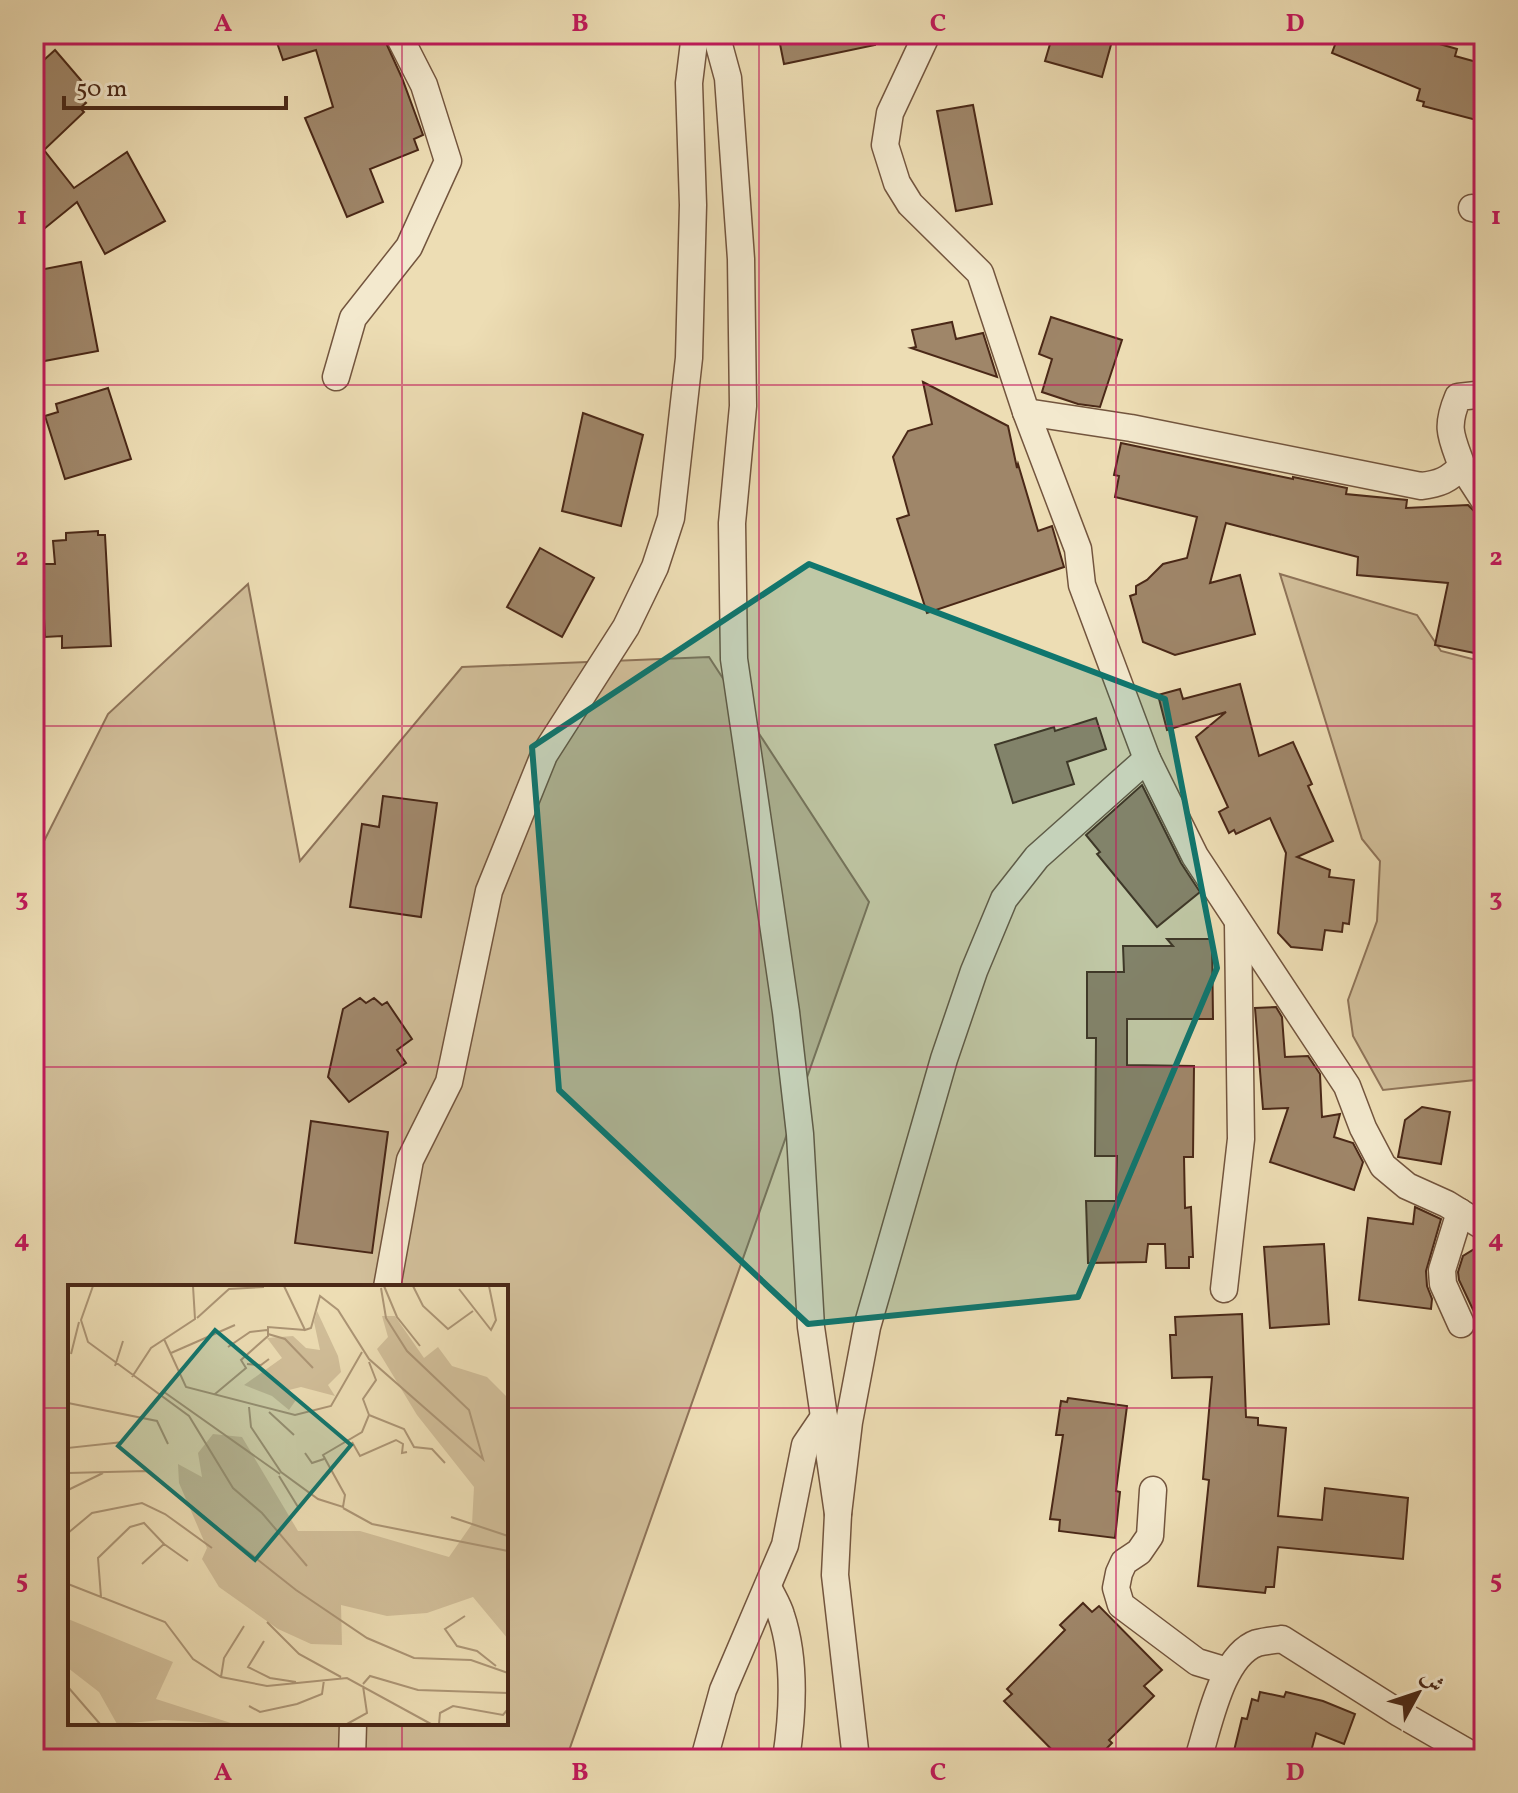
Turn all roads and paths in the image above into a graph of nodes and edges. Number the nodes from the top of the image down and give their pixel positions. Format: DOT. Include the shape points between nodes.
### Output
graph roads {
  1 [pos="398,34"];
  2 [pos="695,34"];
  3 [pos="716,34"];
  4 [pos="927,34"];
  5 [pos="336,377"];
  6 [pos="1484,399"];
  7 [pos="1026,412"];
  8 [pos="1462,466"];
  9 [pos="1484,500"];
  10 [pos="1147,759"];
  11 [pos="1238,924"];
  12 [pos="1460,1212"];
  13 [pos="1484,1227"];
  14 [pos="387,1285"];
  15 [pos="1224,1289"];
  16 [pos="1461,1324"];
  17 [pos="824,1417"];
  18 [pos="1153,1490"];
  19 [pos="838,1514"];
  20 [pos="768,1587"];
  21 [pos="1227,1671"];
  22 [pos="353,1725"];
  23 [pos="352,1759"];
  24 [pos="704,1759"];
  25 [pos="786,1759"];
  26 [pos="856,1759"];
  27 [pos="1198,1759"];
  28 [pos="1479,1759"];
  1 -- 5 [label="street" via="424,85 448,161 409,247 353,318"];
  2 -- 14 [label="street" via="689,83 689,358 671,518 626,627 544,755 489,891 449,1082 410,1160"];
  3 -- 17 [label="street" via="728,78 741,259 743,406 732,523 734,659 786,1012 800,1134 811,1327"];
  4 -- 7 [label="street" via="890,113 885,145 910,204 980,273"];
  6 -- 8 [label="street" via="1458,397 1449,419"];
  7 -- 8 [label="street" via="1421,486 1438,484"];
  7 -- 10 [label="street" via="1078,549 1082,585"];
  8 -- 9 [label="street"];
  10 -- 11 [label="street" via="1195,856"];
  10 -- 19 [label="street" via="1037,857 1004,899 974,971 867,1327"];
  11 -- 12 [label="street" via="1347,1086 1383,1166 1407,1186"];
  11 -- 15 [label="street" via="1241,1139"];
  12 -- 13 [label="street"];
  12 -- 16 [label="street" via="1442,1270"];
  17 -- 19 [label="street"];
  17 -- 20 [label="street" via="805,1445 785,1545"];
  18 -- 21 [label="street" via="1150,1536 1119,1573 1121,1605 1197,1662"];
  19 -- 26 [label="street" via="835,1575"];
  20 -- 24 [label="street" via="723,1690"];
  20 -- 25 [label="street" via="781,1614 791,1667"];
  21 -- 27 [label="street"];
  21 -- 28 [label="street" via="1255,1644 1282,1639"];
  22 -- 23 [label="street"];
}
